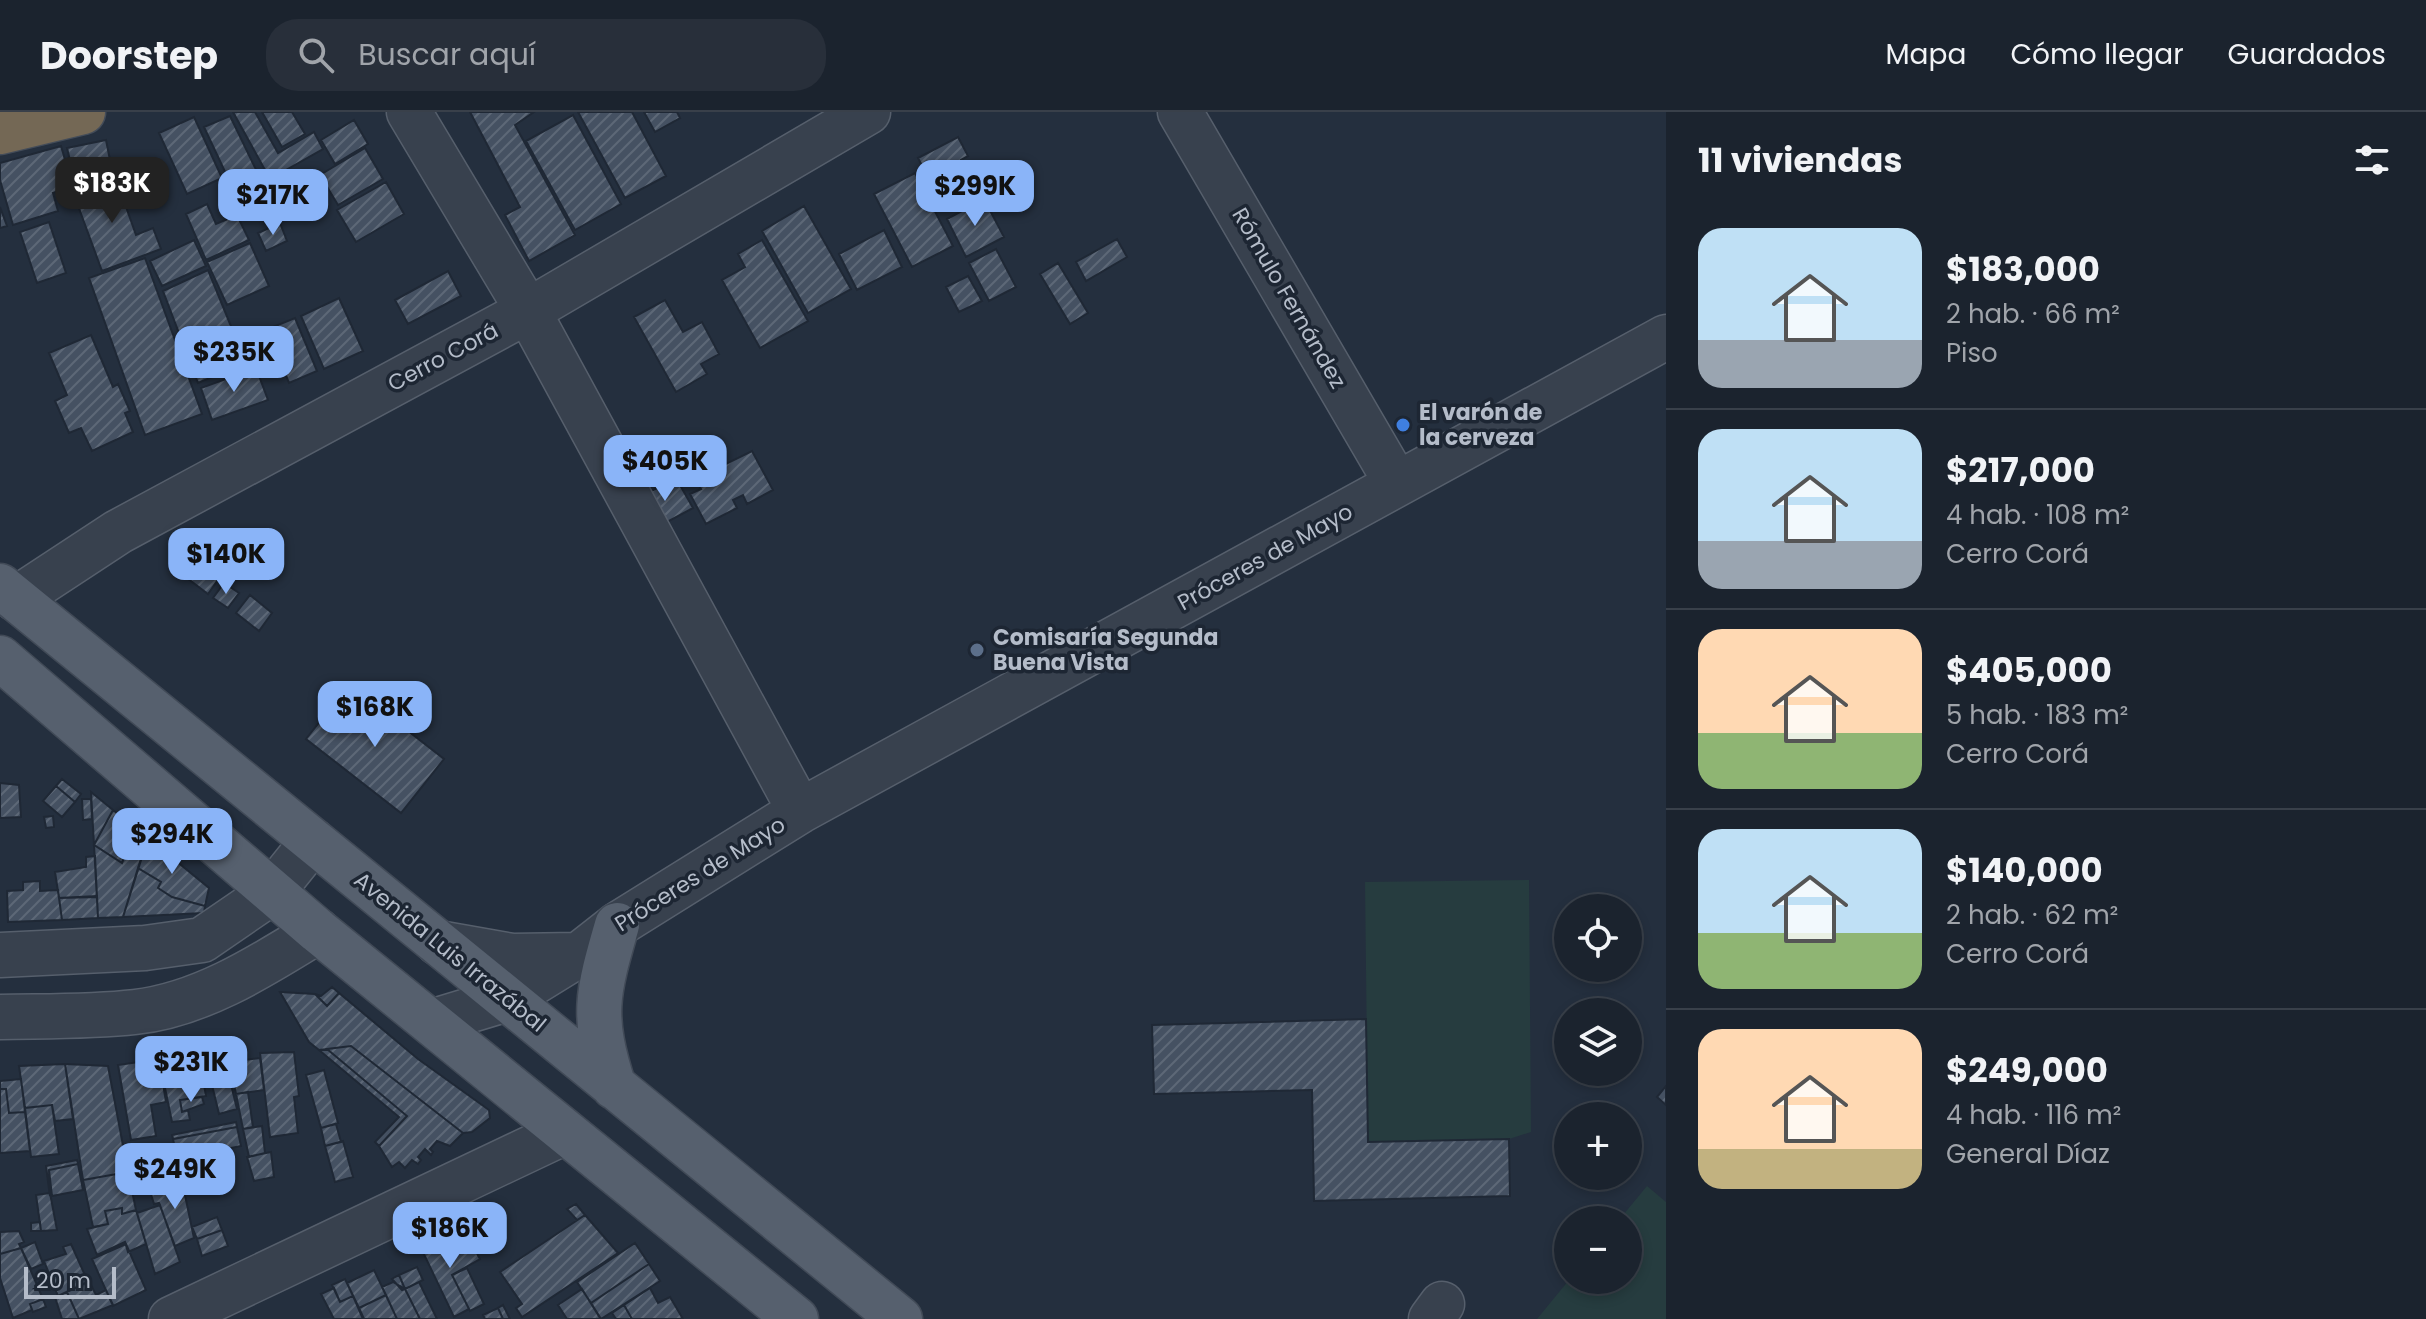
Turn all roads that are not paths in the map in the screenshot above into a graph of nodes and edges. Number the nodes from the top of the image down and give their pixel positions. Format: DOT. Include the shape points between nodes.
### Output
graph roads {
  1 [pos="83,112"];
  2 [pos="409,112"];
  3 [pos="868,112"];
  4 [pos="1180,112"];
  5 [pos="0,132"];
  6 [pos="528,311"];
  7 [pos="1666,337"];
  8 [pos="1397,484"];
  9 [pos="8,592"];
  10 [pos="0,658"];
  11 [pos="800,811"];
  12 [pos="313,841"];
  13 [pos="272,892"];
  14 [pos="617,925"];
  15 [pos="318,931"];
  16 [pos="438,943"];
  17 [pos="580,954"];
  18 [pos="0,955"];
  19 [pos="507,999"];
  20 [pos="0,1017"];
  21 [pos="431,1022"];
  22 [pos="614,1087"];
  23 [pos="565,1132"];
  24 [pos="171,1319"];
  25 [pos="796,1319"];
  26 [pos="900,1319"];
  1 -- 5 [label="highway"];
  2 -- 6 [label="street"];
  3 -- 6 [label="street, Cerro Corá"];
  4 -- 8 [label="street, Rómulo Fernández"];
  6 -- 9 [label="street, Cerro Corá"];
  6 -- 11 [label="street"];
  7 -- 8 [label="street, Próceres de Mayo"];
  8 -- 11 [label="street, Próceres de Mayo"];
  9 -- 12 [label="main road, Avenida Luis Irrazábal"];
  10 -- 13 [label="main road"];
  11 -- 14 [label="street, Próceres de Mayo"];
  12 -- 13 [label="street"];
  12 -- 16 [label="main road, Avenida Luis Irrazábal"];
  13 -- 15 [label="main road"];
  13 -- 18 [label="street" via="202,940"];
  14 -- 17 [label="street, Próceres de Mayo"];
  14 -- 22 [label="main road" via="599,990 599,1042"];
  15 -- 20 [label="street" via="247,974 182,1001 137,1012"];
  15 -- 21 [label="main road"];
  16 -- 17 [label="street" via="512,956"];
  16 -- 19 [label="main road, Avenida Luis Irrazábal"];
  17 -- 19 [label="street, Próceres de Mayo"];
  19 -- 21 [label="street, Próceres de Mayo"];
  19 -- 22 [label="main road, Avenida Luis Irrazábal"];
  21 -- 23 [label="main road"];
  22 -- 26 [label="main road, Avenida Luis Irrazábal"];
  23 -- 24 [label="street"];
  23 -- 25 [label="main road"];
}
